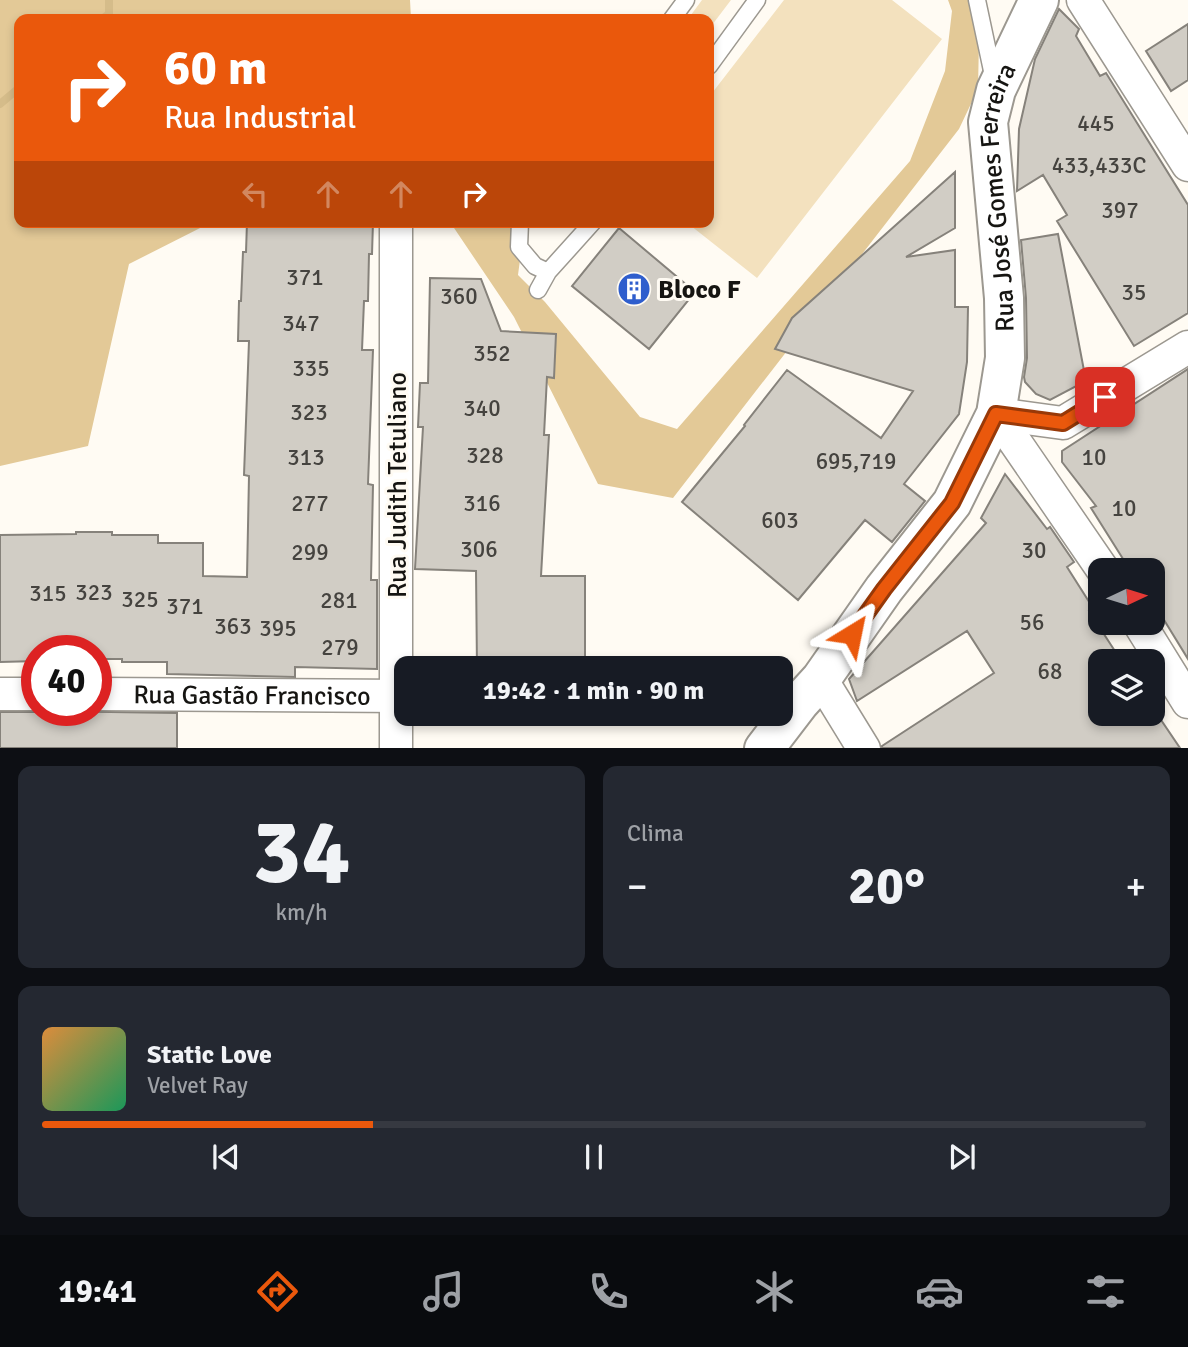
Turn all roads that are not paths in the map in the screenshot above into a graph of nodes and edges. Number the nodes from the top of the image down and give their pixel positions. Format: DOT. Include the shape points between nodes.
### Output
graph roads {
  1 [pos="757,0"];
  2 [pos="977,0"];
  3 [pos="1083,0"];
  4 [pos="1033,4"];
  5 [pos="714,59"];
  6 [pos="996,90"];
  7 [pos="1188,164"];
  8 [pos="396,228"];
  9 [pos="520,228"];
  10 [pos="588,228"];
  11 [pos="548,272"];
  12 [pos="538,290"];
  13 [pos="1188,346"];
  14 [pos="996,414"];
  15 [pos="1095,558"];
  16 [pos="1146,635"];
  17 [pos="401,656"];
  18 [pos="0,694"];
  19 [pos="21,694"];
  20 [pos="112,694"];
  21 [pos="800,694"];
  22 [pos="394,696"];
  23 [pos="1188,702"];
  24 [pos="399,726"];
  25 [pos="396,748"];
  26 [pos="764,748"];
  27 [pos="864,748"];
  1 -- 5 [label="lane"];
  2 -- 6 [label="lane"];
  3 -- 7 [label="street"];
  4 -- 6 [label="street, Rua José Gomes Ferreira"];
  6 -- 14 [label="street, Rua José Gomes Ferreira" via="988,122 1006,358"];
  8 -- 17 [label="street, Rua Judith Tetuliano"];
  9 -- 11 [label="lane" via="519,247"];
  10 -- 11 [label="lane"];
  11 -- 12 [label="lane"];
  13 -- 14 [label="street" via="1063,423"];
  14 -- 15 [label="street"];
  14 -- 21 [label="street, Rua José Gomes Ferreira" via="952,503"];
  16 -- 23 [label="street"];
  18 -- 19 [label="street"];
  20 -- 22 [label="street, Rua Gastão Francisco"];
  21 -- 26 [label="street, Rua José Gomes Ferreira"];
  21 -- 27 [label="street"];
  24 -- 25 [label="street, Rua Judith Tetuliano"];
}
